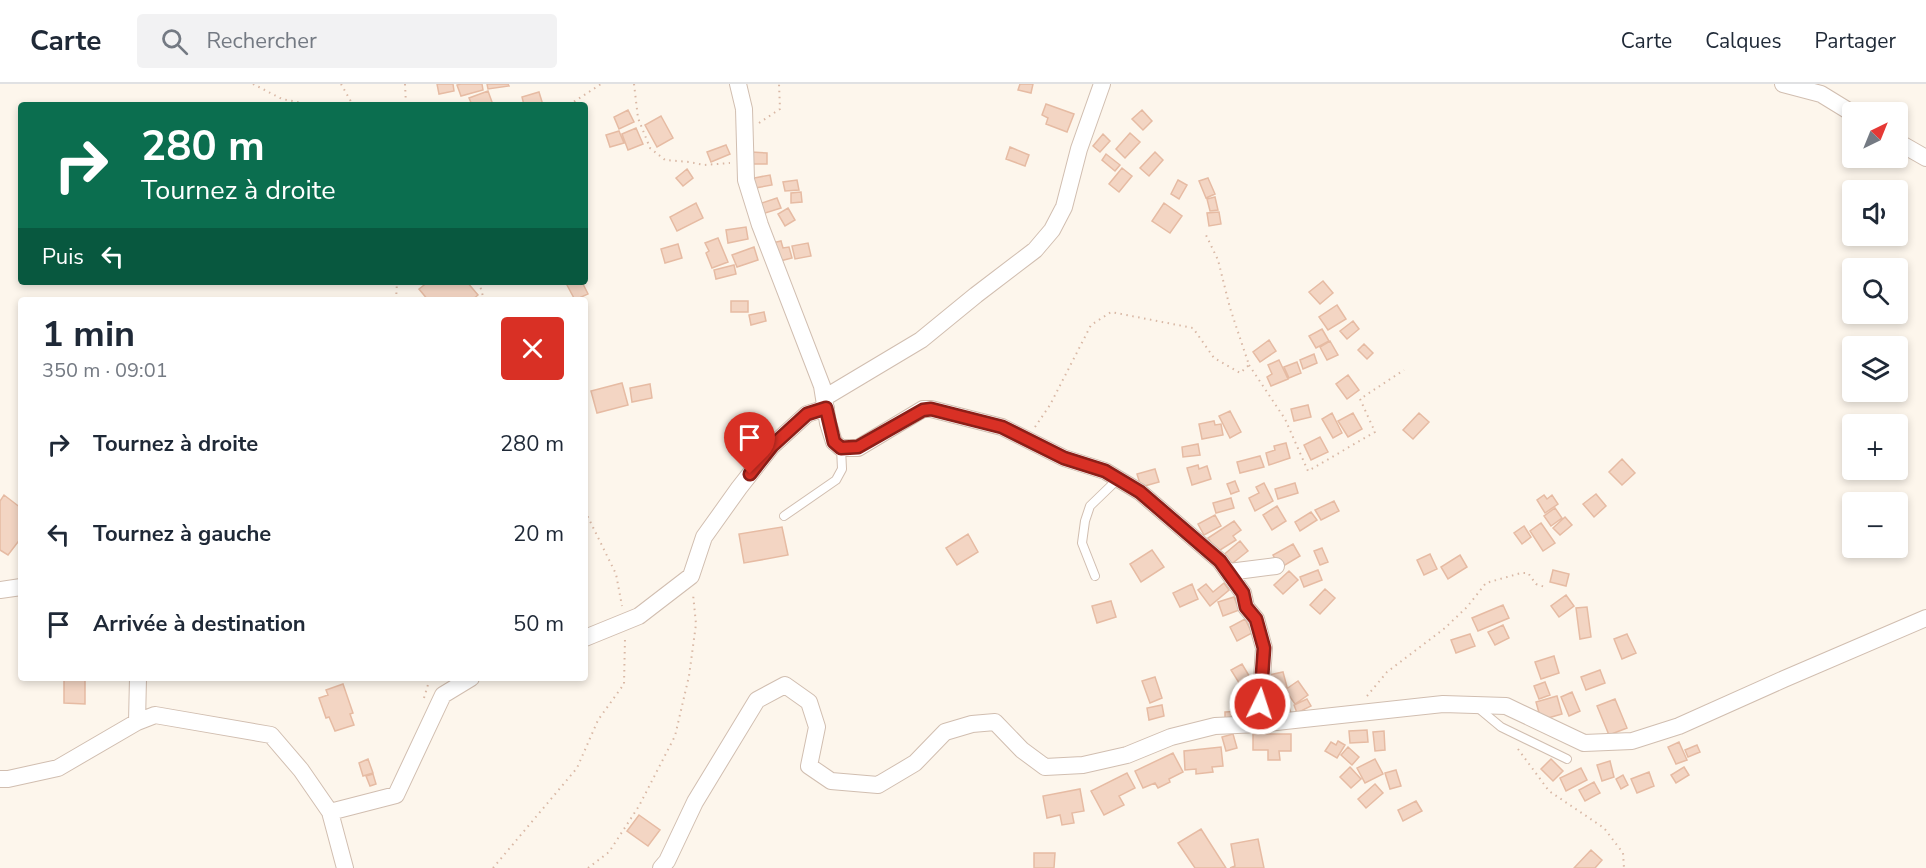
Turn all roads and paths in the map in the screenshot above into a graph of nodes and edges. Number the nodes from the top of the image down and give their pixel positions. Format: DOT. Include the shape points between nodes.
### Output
graph roads {
  1 [pos="253,84"];
  2 [pos="341,84"];
  3 [pos="405,84"];
  4 [pos="601,84"];
  5 [pos="634,84"];
  6 [pos="738,84"];
  7 [pos="779,84"];
  8 [pos="1102,84"];
  9 [pos="1783,84"];
  10 [pos="298,102"];
  11 [pos="351,102"];
  12 [pos="405,102"];
  13 [pos="574,102"];
  14 [pos="1842,107"];
  15 [pos="751,128"];
  16 [pos="1908,148"];
  17 [pos="745,156"];
  18 [pos="1926,158"];
  19 [pos="1205,232"];
  20 [pos="1249,365"];
  21 [pos="1404,370"];
  22 [pos="825,403"];
  23 [pos="1027,439"];
  24 [pos="841,448"];
  25 [pos="1118,478"];
  26 [pos="784,516"];
  27 [pos="588,517"];
  28 [pos="1276,566"];
  29 [pos="1229,572"];
  30 [pos="691,576"];
  31 [pos="1095,576"];
  32 [pos="1545,587"];
  33 [pos="18,588"];
  34 [pos="0,590"];
  35 [pos="1926,618"];
  36 [pos="625,621"];
  37 [pos="588,637"];
  38 [pos="138,681"];
  39 [pos="466,681"];
  40 [pos="1472,703"];
  41 [pos="1354,713"];
  42 [pos="137,722"];
  43 [pos="1259,724"];
  44 [pos="1502,727"];
  45 [pos="1567,759"];
  46 [pos="0,779"];
  47 [pos="330,812"];
  48 [pos="345,868"];
  49 [pos="492,868"];
  50 [pos="588,868"];
  51 [pos="661,868"];
  52 [pos="1624,868"];
  1 -- 10 [label="path" via="282,99"];
  2 -- 11 [label="path"];
  3 -- 12 [label="path"];
  4 -- 13 [label="path"];
  5 -- 17 [label="path" via="638,118 650,148 665,160 704,165 729,163"];
  6 -- 17 [label="street" via="744,109"];
  7 -- 15 [label="path" via="780,109"];
  8 -- 22 [label="street" via="1064,207 1035,250 921,340"];
  9 -- 14 [label="street" via="1821,94"];
  16 -- 18 [label="street"];
  17 -- 22 [label="street" via="746,180 760,225 822,386"];
  19 -- 20 [label="path" via="1218,260"];
  20 -- 21 [label="path" via="1285,419 1308,471 1375,432 1360,399"];
  20 -- 23 [label="path" via="1240,373 1214,358 1193,328 1112,312 1091,325 1050,405"];
  22 -- 24 [label="street" via="834,442"];
  22 -- 30 [label="street" via="807,414 765,454 704,537"];
  23 -- 24 [label="street" via="1002,427 931,409 858,447"];
  23 -- 25 [label="street"];
  24 -- 26 [label="lane" via="842,469 836,480"];
  25 -- 29 [label="street" via="1140,492"];
  25 -- 31 [label="lane" via="1090,506 1085,521 1082,543"];
  27 -- 36 [label="path" via="616,574"];
  28 -- 29 [label="street"];
  29 -- 43 [label="street" via="1256,619 1264,648"];
  30 -- 36 [label="street" via="639,616"];
  30 -- 50 [label="path" via="696,624 675,736 639,806 609,852"];
  32 -- 41 [label="path" via="1536,584 1528,573 1486,584 1445,628 1388,672"];
  33 -- 34 [label="street"];
  35 -- 40 [label="street" via="1679,726 1632,741 1584,743 1506,706"];
  36 -- 37 [label="street"];
  36 -- 49 [label="path" via="624,684 598,720 576,768"];
  38 -- 42 [label="street"];
  39 -- 47 [label="street" via="443,695 396,795"];
  40 -- 41 [label="street"];
  40 -- 44 [label="lane"];
  41 -- 43 [label="street"];
  42 -- 46 [label="street" via="58,768"];
  42 -- 47 [label="street" via="155,715 272,735"];
  43 -- 51 [label="street" via="1215,726 1171,736 1126,755 1083,765 1045,767 995,722 972,724 945,732 915,763 878,785 831,781 809,766 817,727 809,702 785,685 757,700 695,802"];
  44 -- 45 [label="lane"];
  44 -- 52 [label="path" via="1549,791 1604,828 1623,853"];
  47 -- 48 [label="street"];
}
